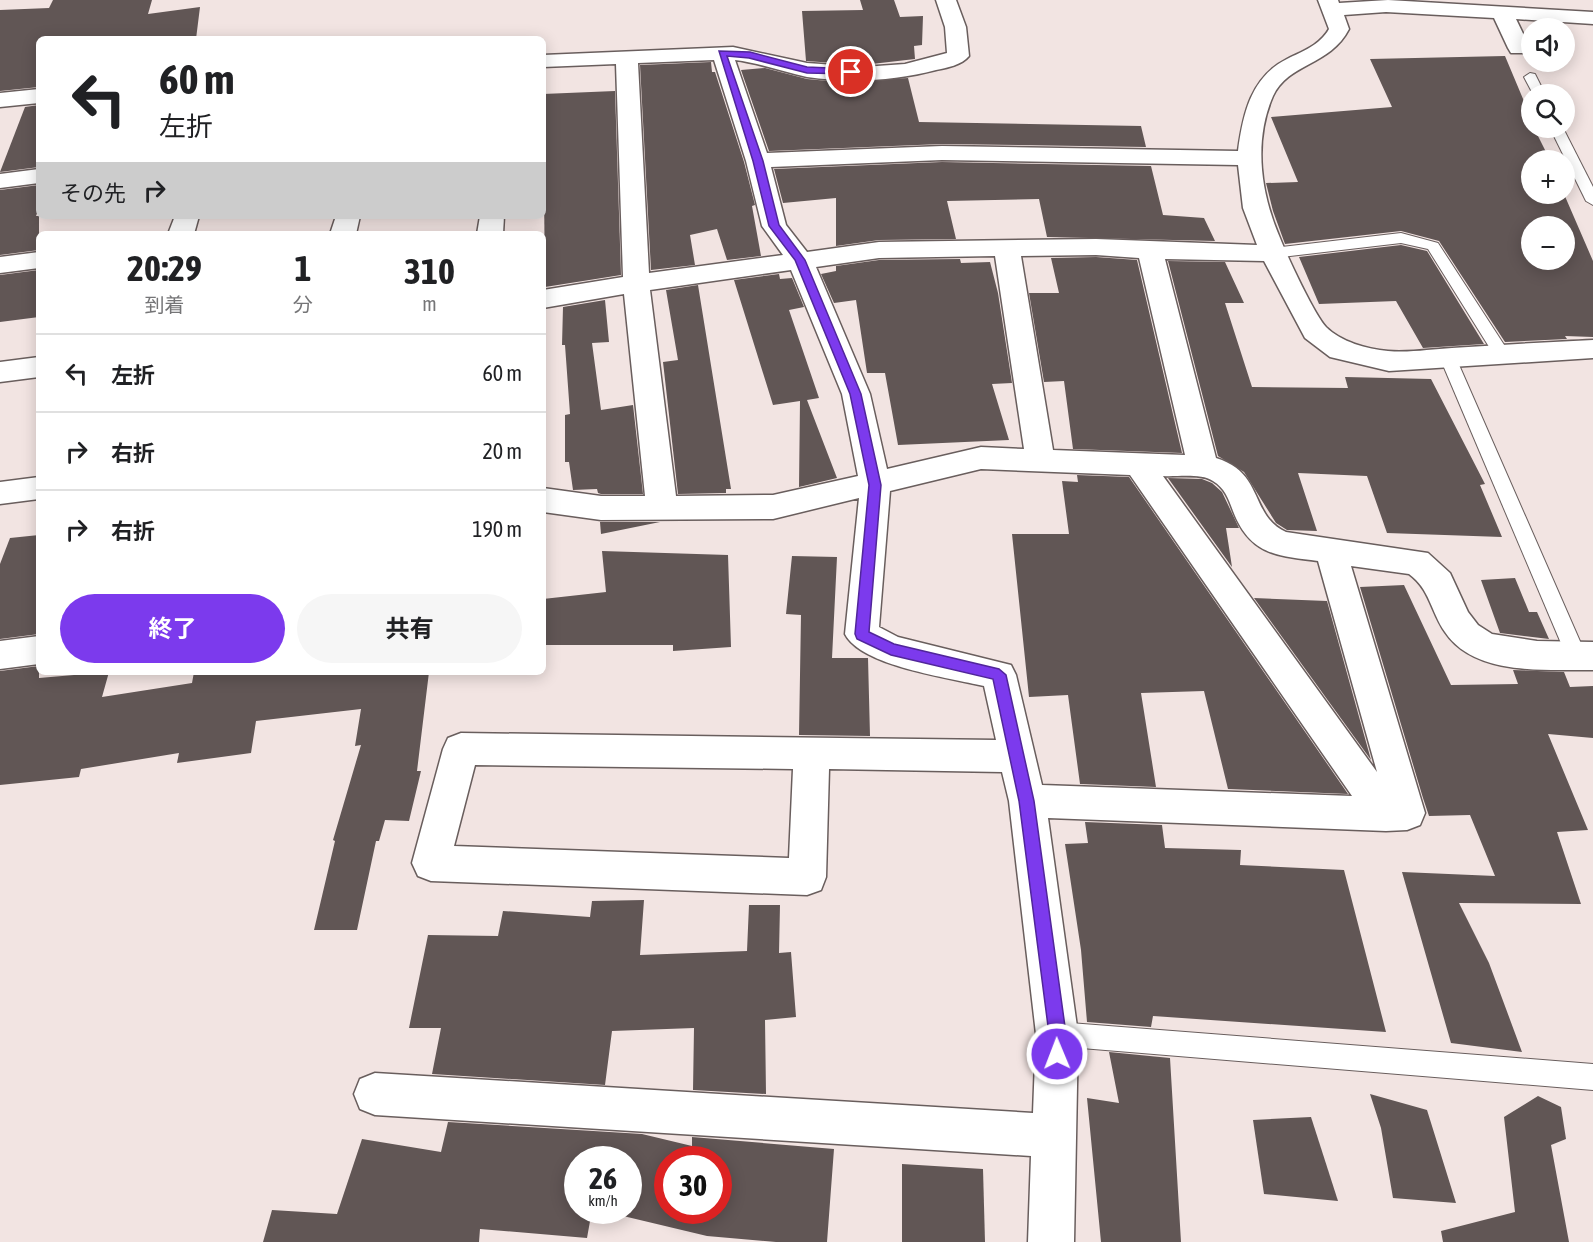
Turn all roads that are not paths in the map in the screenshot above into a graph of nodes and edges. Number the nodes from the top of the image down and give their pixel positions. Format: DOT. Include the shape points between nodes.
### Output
graph roads {
  1 [pos="946,0"];
  2 [pos="1331,5"];
  3 [pos="1502,12"];
  4 [pos="1593,18"];
  5 [pos="1519,48"];
  6 [pos="722,53"];
  7 [pos="627,57"];
  8 [pos="546,61"];
  9 [pos="1530,77"];
  10 [pos="1534,84"];
  11 [pos="36,96"];
  12 [pos="0,100"];
  13 [pos="1561,138"];
  14 [pos="1249,158"];
  15 [pos="758,161"];
  16 [pos="36,177"];
  17 [pos="0,181"];
  18 [pos="1593,201"];
  19 [pos="1007,249"];
  20 [pos="1150,251"];
  21 [pos="1273,253"];
  22 [pos="36,260"];
  23 [pos="800,260"];
  24 [pos="0,265"];
  25 [pos="636,283"];
  26 [pos="546,298"];
  27 [pos="1593,349"];
  28 [pos="1502,354"];
  29 [pos="1448,358"];
  30 [pos="36,367"];
  31 [pos="0,372"];
  32 [pos="1040,459"];
  33 [pos="1138,464"];
  34 [pos="1203,466"];
  35 [pos="875,485"];
  36 [pos="36,488"];
  37 [pos="0,493"];
  38 [pos="546,500"];
  39 [pos="662,507"];
  40 [pos="1331,550"];
  41 [pos="36,650"];
  42 [pos="1585,655"];
  43 [pos="0,656"];
  44 [pos="812,753"];
  45 [pos="1017,756"];
  46 [pos="1027,801"];
  47 [pos="1386,814"];
  48 [pos="1058,1034"];
  49 [pos="1593,1077"];
  50 [pos="375,1094"];
  51 [pos="1055,1136"];
  52 [pos="1051,1242"];
  1 -- 6 [label="street" via="952,12 958,56 945,62 890,70 831,72"];
  2 -- 3 [label="street"];
  2 -- 14 [label="street" via="1339,28 1335,40 1322,52 1286,68 1272,79 1254,123"];
  3 -- 4 [label="street"];
  3 -- 5 [label="street"];
  6 -- 7 [label="street"];
  6 -- 15 [label="street"];
  7 -- 8 [label="street"];
  7 -- 25 [label="street"];
  9 -- 10 [label="lane"];
  11 -- 12 [label="street"];
  13 -- 18 [label="lane"];
  14 -- 15 [label="street" via="954,152 837,154"];
  14 -- 21 [label="street" via="1254,208"];
  15 -- 23 [label="street" via="774,226"];
  16 -- 17 [label="street"];
  19 -- 20 [label="street" via="1096,247"];
  19 -- 23 [label="street" via="879,250"];
  19 -- 32 [label="street"];
  20 -- 21 [label="street"];
  20 -- 34 [label="street"];
  21 -- 28 [label="lane" via="1401,238 1433,246"];
  21 -- 29 [label="street" via="1315,332 1340,350 1389,361"];
  22 -- 24 [label="street"];
  23 -- 25 [label="street"];
  23 -- 35 [label="street" via="855,394"];
  25 -- 26 [label="street"];
  25 -- 39 [label="street"];
  27 -- 28 [label="street"];
  28 -- 29 [label="street"];
  29 -- 42 [label="lane"];
  30 -- 31 [label="street"];
  32 -- 33 [label="street"];
  32 -- 35 [label="street" via="981,459"];
  33 -- 34 [label="street"];
  33 -- 47 [label="street"];
  34 -- 40 [label="street" via="1225,471 1236,480 1255,528 1266,539"];
  35 -- 39 [label="street" via="773,507"];
  35 -- 45 [label="street" via="862,634 891,649 999,675"];
  36 -- 37 [label="street"];
  38 -- 39 [label="street" via="601,508"];
  40 -- 42 [label="street" via="1417,562 1429,569 1440,580 1456,623 1473,642 1500,652"];
  40 -- 47 [label="street" via="1407,813"];
  41 -- 43 [label="street"];
  44 -- 44 [label="street" via="461,749 431,863 807,877"];
  44 -- 45 [label="street"];
  45 -- 46 [label="street"];
  46 -- 47 [label="street"];
  46 -- 48 [label="street"];
  48 -- 49 [label="lane"];
  48 -- 51 [label="street"];
  50 -- 51 [label="street"];
  51 -- 52 [label="street"];
}
